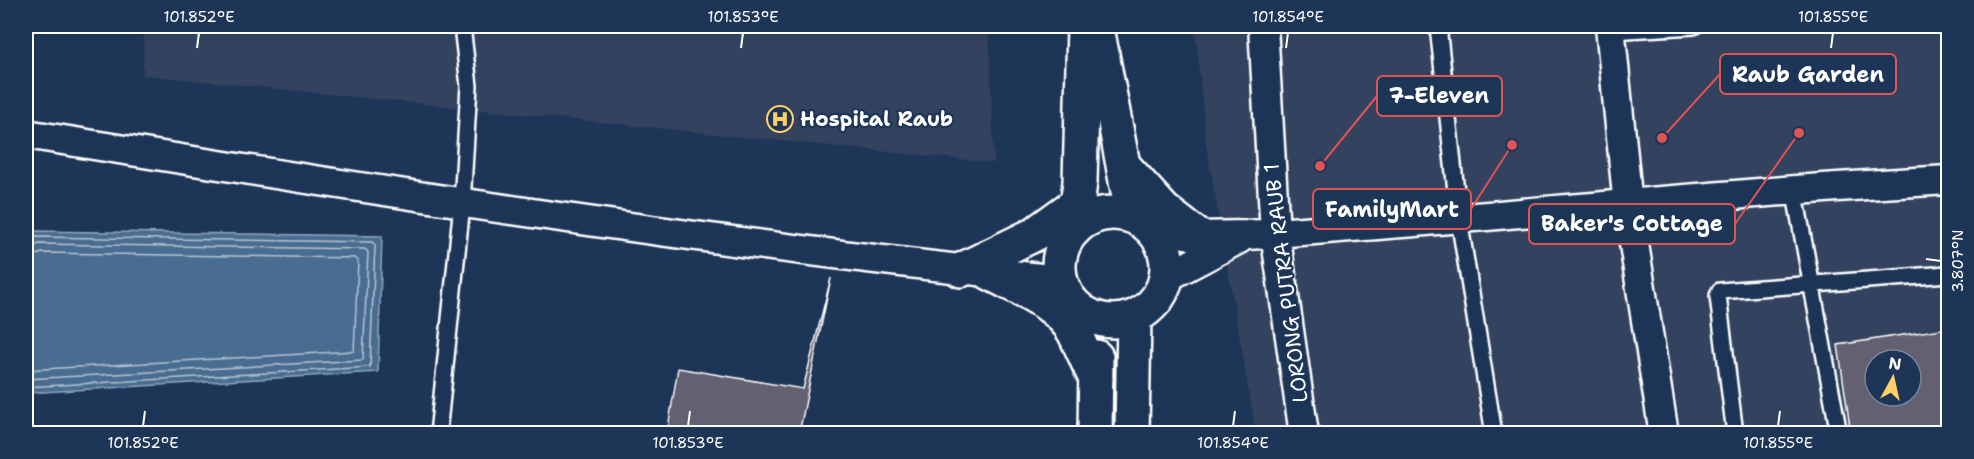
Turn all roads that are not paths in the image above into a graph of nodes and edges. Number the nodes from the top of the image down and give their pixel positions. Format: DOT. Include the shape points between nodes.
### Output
graph roads {
  1 [pos="462,26"];
  2 [pos="1084,26"];
  3 [pos="1096,26"];
  4 [pos="1263,26"];
  5 [pos="1438,26"];
  6 [pos="1694,26"];
  7 [pos="1610,28"];
  8 [pos="26,134"];
  9 [pos="1122,163"];
  10 [pos="1948,180"];
  11 [pos="1794,189"];
  12 [pos="462,204"];
  13 [pos="1628,206"];
  14 [pos="1076,216"];
  15 [pos="1459,219"];
  16 [pos="1145,224"];
  17 [pos="1275,233"];
  18 [pos="1247,235"];
  19 [pos="1198,236"];
  20 [pos="1060,270"];
  21 [pos="976,271"];
  22 [pos="1948,274"];
  23 [pos="1167,277"];
  24 [pos="1812,284"];
  25 [pos="1134,317"];
  26 [pos="1097,318"];
  27 [pos="1096,379"];
  28 [pos="438,434"];
  29 [pos="1095,434"];
  30 [pos="1132,434"];
  31 [pos="1304,434"];
  32 [pos="1494,434"];
  33 [pos="1664,434"];
  34 [pos="1734,434"];
  35 [pos="1839,434"];
  1 -- 12 [label="lane" via="469,86"];
  2 -- 14 [label="street"];
  3 -- 9 [label="street"];
  4 -- 17 [label="street, LORONG PUTRA RAUB 1"];
  5 -- 15 [label="lane"];
  6 -- 7 [label="lane"];
  7 -- 13 [label="street"];
  8 -- 12 [label="street"];
  9 -- 16 [label="street" via="1130,202"];
  9 -- 19 [label="street" via="1164,210"];
  10 -- 11 [label="street"];
  11 -- 13 [label="street"];
  11 -- 24 [label="lane"];
  12 -- 21 [label="street" via="856,259"];
  12 -- 28 [label="lane"];
  13 -- 15 [label="street"];
  13 -- 33 [label="street"];
  14 -- 16 [label="street" via="1088,219 1122,213"];
  14 -- 20 [label="street"];
  14 -- 21 [label="street" via="1033,235"];
  15 -- 17 [label="street"];
  15 -- 32 [label="lane"];
  16 -- 19 [label="street"];
  16 -- 23 [label="street" via="1162,244"];
  17 -- 18 [label="street"];
  17 -- 31 [label="street, LORONG PUTRA RAUB 1"];
  18 -- 19 [label="street"];
  18 -- 23 [label="street"];
  20 -- 21 [label="street"];
  20 -- 26 [label="street" via="1068,296 1080,310"];
  21 -- 27 [label="street" via="1043,302 1061,317 1073,330"];
  22 -- 24 [label="lane"];
  23 -- 25 [label="street" via="1161,293"];
  24 -- 34 [label="lane" via="1720,291"];
  24 -- 35 [label="lane"];
  25 -- 26 [label="street" via="1116,321"];
  25 -- 30 [label="street"];
  26 -- 27 [label="street"];
  27 -- 29 [label="street"];
}
